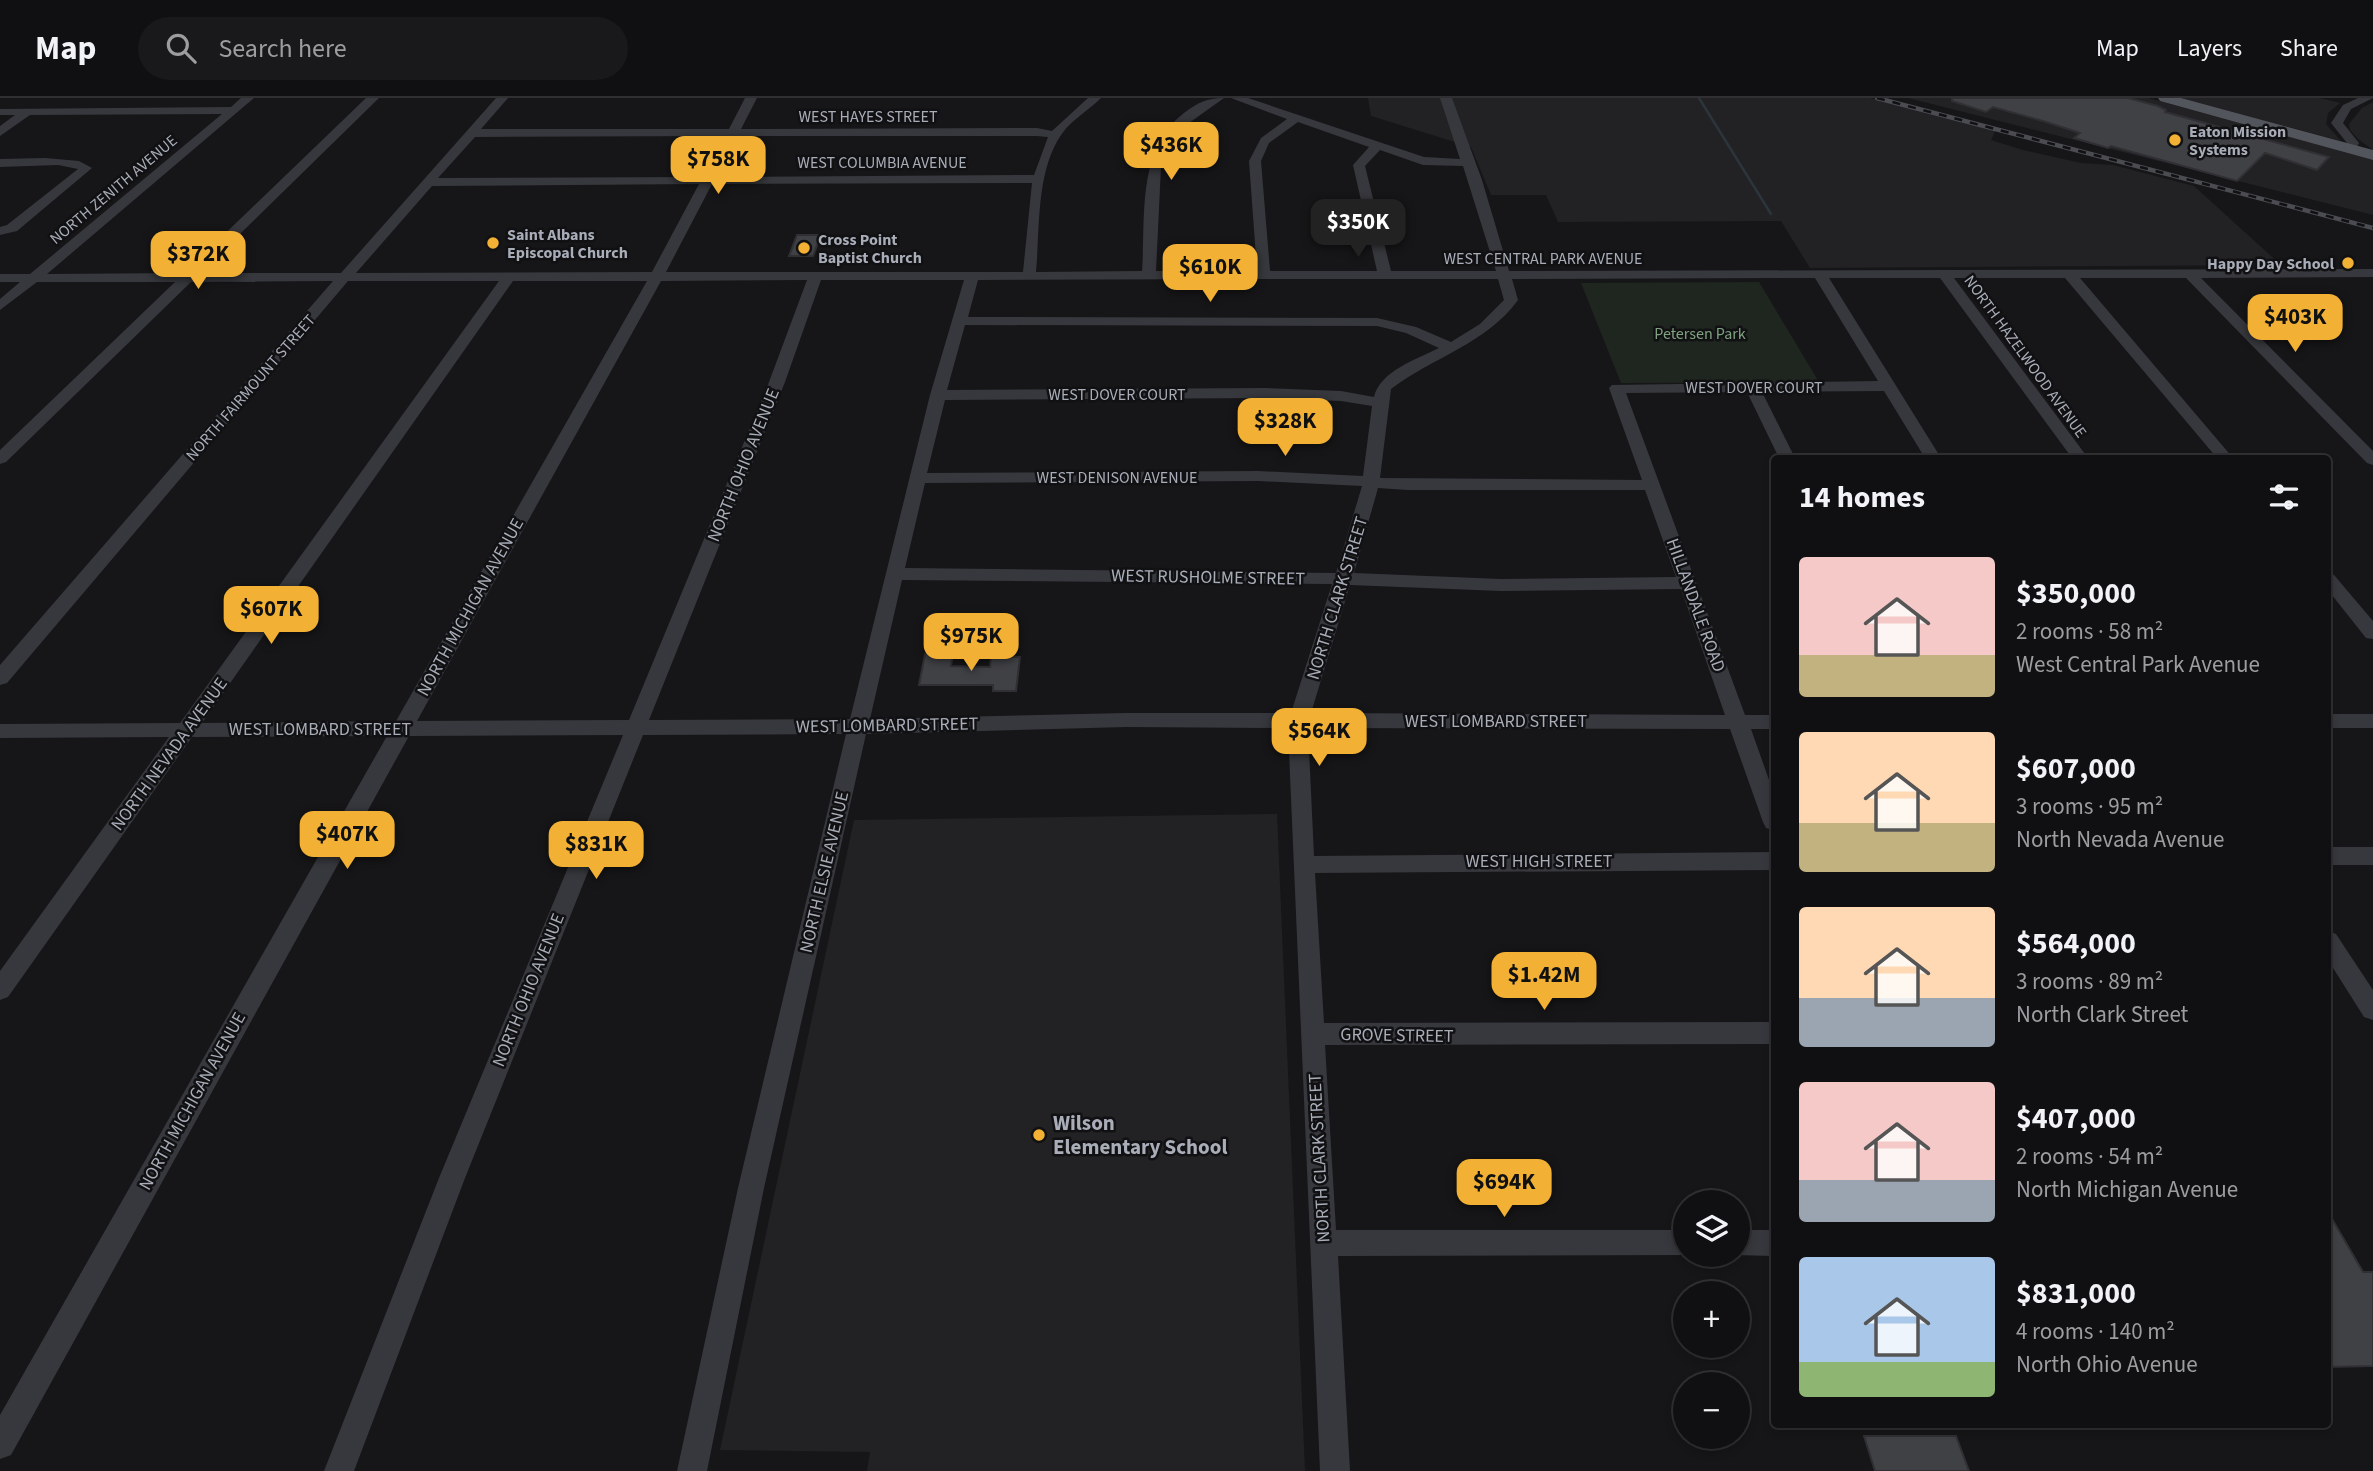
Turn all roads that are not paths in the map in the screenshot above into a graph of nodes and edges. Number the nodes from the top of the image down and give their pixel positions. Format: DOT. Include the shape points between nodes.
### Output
graph roads {
  1 [pos="178,98"];
  2 [pos="248,98"];
  3 [pos="373,98"];
  4 [pos="502,98"];
  5 [pos="751,98"];
  6 [pos="1095,98"];
  7 [pos="1218,98"];
  8 [pos="1237,98"];
  9 [pos="1446,98"];
  10 [pos="2165,98"];
  11 [pos="2365,98"];
  12 [pos="234,110"];
  13 [pos="0,111"];
  14 [pos="28,111"];
  15 [pos="160,111"];
  16 [pos="1296,119"];
  17 [pos="0,132"];
  18 [pos="733,132"];
  19 [pos="471,133"];
  20 [pos="1055,135"];
  21 [pos="1377,146"];
  22 [pos="2350,149"];
  23 [pos="2373,155"];
  24 [pos="0,163"];
  25 [pos="1468,163"];
  26 [pos="1040,179"];
  27 [pos="707,181"];
  28 [pos="430,182"];
  29 [pos="0,231"];
  30 [pos="2189,273"];
  31 [pos="2373,273"];
  32 [pos="1944,274"];
  33 [pos="2069,274"];
  34 [pos="1820,275"];
  35 [pos="972,276"];
  36 [pos="1029,276"];
  37 [pos="1149,276"];
  38 [pos="1385,276"];
  39 [pos="1506,276"];
  40 [pos="814,277"];
  41 [pos="1264,277"];
  42 [pos="0,278"];
  43 [pos="34,278"];
  44 [pos="186,278"];
  45 [pos="508,278"];
  46 [pos="656,278"];
  47 [pos="343,279"];
  48 [pos="0,306"];
  49 [pos="959,321"];
  50 [pos="1450,347"];
  51 [pos="1890,386"];
  52 [pos="1752,387"];
  53 [pos="1617,388"];
  54 [pos="938,395"];
  55 [pos="1380,403"];
  56 [pos="1786,455"];
  57 [pos="1931,455"];
  58 [pos="2078,455"];
  59 [pos="2222,455"];
  60 [pos="0,459"];
  61 [pos="2373,460"];
  62 [pos="918,478"];
  63 [pos="1371,483"];
  64 [pos="1652,485"];
  65 [pos="894,574"];
  66 [pos="1345,580"];
  67 [pos="1688,583"];
  68 [pos="2331,583"];
  69 [pos="2373,633"];
  70 [pos="0,678"];
  71 [pos="1299,720"];
  72 [pos="2331,721"];
  73 [pos="2373,721"];
  74 [pos="1739,722"];
  75 [pos="1771,722"];
  76 [pos="637,726"];
  77 [pos="858,726"];
  78 [pos="402,728"];
  79 [pos="187,730"];
  80 [pos="0,731"];
  81 [pos="1771,813"];
  82 [pos="2331,856"];
  83 [pos="2373,856"];
  84 [pos="1771,861"];
  85 [pos="1303,865"];
  86 [pos="2331,946"];
  87 [pos="0,990"];
  88 [pos="2373,1010"];
  89 [pos="1771,1033"];
  90 [pos="1314,1034"];
  91 [pos="1323,1243"];
  92 [pos="1673,1243"];
  93 [pos="1750,1243"];
  94 [pos="1771,1243"];
  95 [pos="0,1444"];
  96 [pos="339,1471"];
  97 [pos="692,1471"];
  98 [pos="1335,1471"];
  1 -- 15 [label="street"];
  2 -- 12 [label="street, NORTH ZENITH AVENUE"];
  3 -- 44 [label="street"];
  4 -- 19 [label="street, NORTH FAIRMOUNT STREET"];
  5 -- 18 [label="street, NORTH MICHIGAN AVENUE"];
  6 -- 20 [label="street"];
  7 -- 37 [label="street" via="1180,122 1158,152"];
  8 -- 16 [label="street"];
  9 -- 25 [label="street, NORTH CLARK STREET"];
  10 -- 22 [label="main road"];
  11 -- 22 [label="street" via="2347,107 2337,123 2353,143"];
  12 -- 15 [label="street"];
  12 -- 43 [label="street, NORTH ZENITH AVENUE"];
  13 -- 14 [label="street"];
  14 -- 15 [label="street"];
  14 -- 17 [label="street"];
  16 -- 21 [label="street"];
  16 -- 41 [label="street" via="1268,137 1257,152"];
  18 -- 19 [label="street, WEST HAYES STREET"];
  18 -- 20 [label="street, WEST HAYES STREET"];
  18 -- 27 [label="street, NORTH MICHIGAN AVENUE"];
  19 -- 28 [label="street, NORTH FAIRMOUNT STREET"];
  20 -- 26 [label="street"];
  21 -- 25 [label="street" via="1423,161"];
  21 -- 38 [label="street" via="1359,165"];
  22 -- 23 [label="main road"];
  24 -- 29 [label="street" via="77,163 86,167 12,228"];
  25 -- 39 [label="street, NORTH CLARK STREET"];
  26 -- 27 [label="street, WEST COLUMBIA AVENUE"];
  26 -- 36 [label="street"];
  27 -- 28 [label="street, WEST COLUMBIA AVENUE"];
  27 -- 46 [label="street, NORTH MICHIGAN AVENUE"];
  28 -- 47 [label="street, NORTH FAIRMOUNT STREET"];
  30 -- 31 [label="street, WEST CENTRAL PARK AVENUE"];
  30 -- 33 [label="street, WEST CENTRAL PARK AVENUE"];
  30 -- 61 [label="street"];
  32 -- 33 [label="street, WEST CENTRAL PARK AVENUE"];
  32 -- 34 [label="street, WEST CENTRAL PARK AVENUE"];
  32 -- 58 [label="street, NORTH HAZELWOOD AVENUE"];
  33 -- 59 [label="street"];
  34 -- 39 [label="street, WEST CENTRAL PARK AVENUE"];
  34 -- 51 [label="street"];
  35 -- 36 [label="street, WEST CENTRAL PARK AVENUE"];
  35 -- 40 [label="street, WEST CENTRAL PARK AVENUE"];
  35 -- 49 [label="street, NORTH ELSIE AVENUE"];
  36 -- 37 [label="street, WEST CENTRAL PARK AVENUE"];
  37 -- 41 [label="street, WEST CENTRAL PARK AVENUE"];
  38 -- 39 [label="street, WEST CENTRAL PARK AVENUE"];
  38 -- 41 [label="street, WEST CENTRAL PARK AVENUE"];
  39 -- 50 [label="street, NORTH CLARK STREET" via="1511,300 1502,316"];
  40 -- 46 [label="street, WEST CENTRAL PARK AVENUE"];
  40 -- 76 [label="street, NORTH OHIO AVENUE" via="777,383"];
  42 -- 43 [label="street, WEST CENTRAL PARK AVENUE"];
  43 -- 44 [label="street, WEST CENTRAL PARK AVENUE"];
  43 -- 48 [label="street, NORTH ZENITH AVENUE"];
  44 -- 47 [label="street, WEST CENTRAL PARK AVENUE"];
  44 -- 60 [label="street"];
  45 -- 46 [label="street, WEST CENTRAL PARK AVENUE"];
  45 -- 47 [label="street, WEST CENTRAL PARK AVENUE"];
  45 -- 79 [label="street, NORTH NEVADA AVENUE"];
  46 -- 78 [label="street, NORTH MICHIGAN AVENUE"];
  47 -- 70 [label="street, NORTH FAIRMOUNT STREET"];
  49 -- 50 [label="street" via="1377,322"];
  49 -- 54 [label="street, NORTH ELSIE AVENUE"];
  50 -- 55 [label="street, NORTH CLARK STREET" via="1384,387"];
  51 -- 52 [label="street, WEST DOVER COURT"];
  51 -- 57 [label="street"];
  52 -- 53 [label="street, WEST DOVER COURT"];
  52 -- 56 [label="street"];
  53 -- 64 [label="street, HILLANDALE ROAD"];
  54 -- 55 [label="street, WEST DOVER COURT" via="1265,393 1341,396"];
  54 -- 62 [label="street, NORTH ELSIE AVENUE"];
  55 -- 63 [label="street, NORTH CLARK STREET"];
  62 -- 63 [label="street, WEST DENISON AVENUE" via="1258,476"];
  62 -- 65 [label="street, NORTH ELSIE AVENUE"];
  63 -- 64 [label="street, WEST DENISON AVENUE"];
  63 -- 66 [label="street, NORTH CLARK STREET"];
  64 -- 67 [label="street, HILLANDALE ROAD"];
  65 -- 66 [label="street, WEST RUSHOLME STREET"];
  65 -- 77 [label="street, NORTH ELSIE AVENUE"];
  66 -- 67 [label="street, WEST RUSHOLME STREET" via="1501,585"];
  66 -- 71 [label="street, NORTH CLARK STREET"];
  67 -- 74 [label="street, HILLANDALE ROAD"];
  68 -- 69 [label="street"];
  71 -- 74 [label="street, WEST LOMBARD STREET"];
  71 -- 77 [label="street, WEST LOMBARD STREET"];
  71 -- 85 [label="street, NORTH CLARK STREET"];
  72 -- 73 [label="street"];
  74 -- 75 [label="street, WEST LOMBARD STREET"];
  74 -- 81 [label="street, HILLANDALE ROAD"];
  76 -- 77 [label="street, WEST LOMBARD STREET"];
  76 -- 78 [label="street, WEST LOMBARD STREET"];
  76 -- 96 [label="street, NORTH OHIO AVENUE" via="452,1178"];
  77 -- 97 [label="street, NORTH ELSIE AVENUE" via="751,1188"];
  78 -- 79 [label="street, WEST LOMBARD STREET"];
  78 -- 95 [label="street, NORTH MICHIGAN AVENUE"];
  79 -- 80 [label="street, WEST LOMBARD STREET"];
  79 -- 87 [label="street, NORTH NEVADA AVENUE"];
  82 -- 83 [label="street"];
  84 -- 85 [label="street, WEST HIGH STREET"];
  85 -- 90 [label="street, NORTH CLARK STREET"];
  86 -- 88 [label="street"];
  89 -- 90 [label="street, GROVE STREET"];
  90 -- 91 [label="street, NORTH CLARK STREET"];
  91 -- 92 [label="street"];
  91 -- 98 [label="street, NORTH CLARK STREET"];
  93 -- 94 [label="street"];
}
